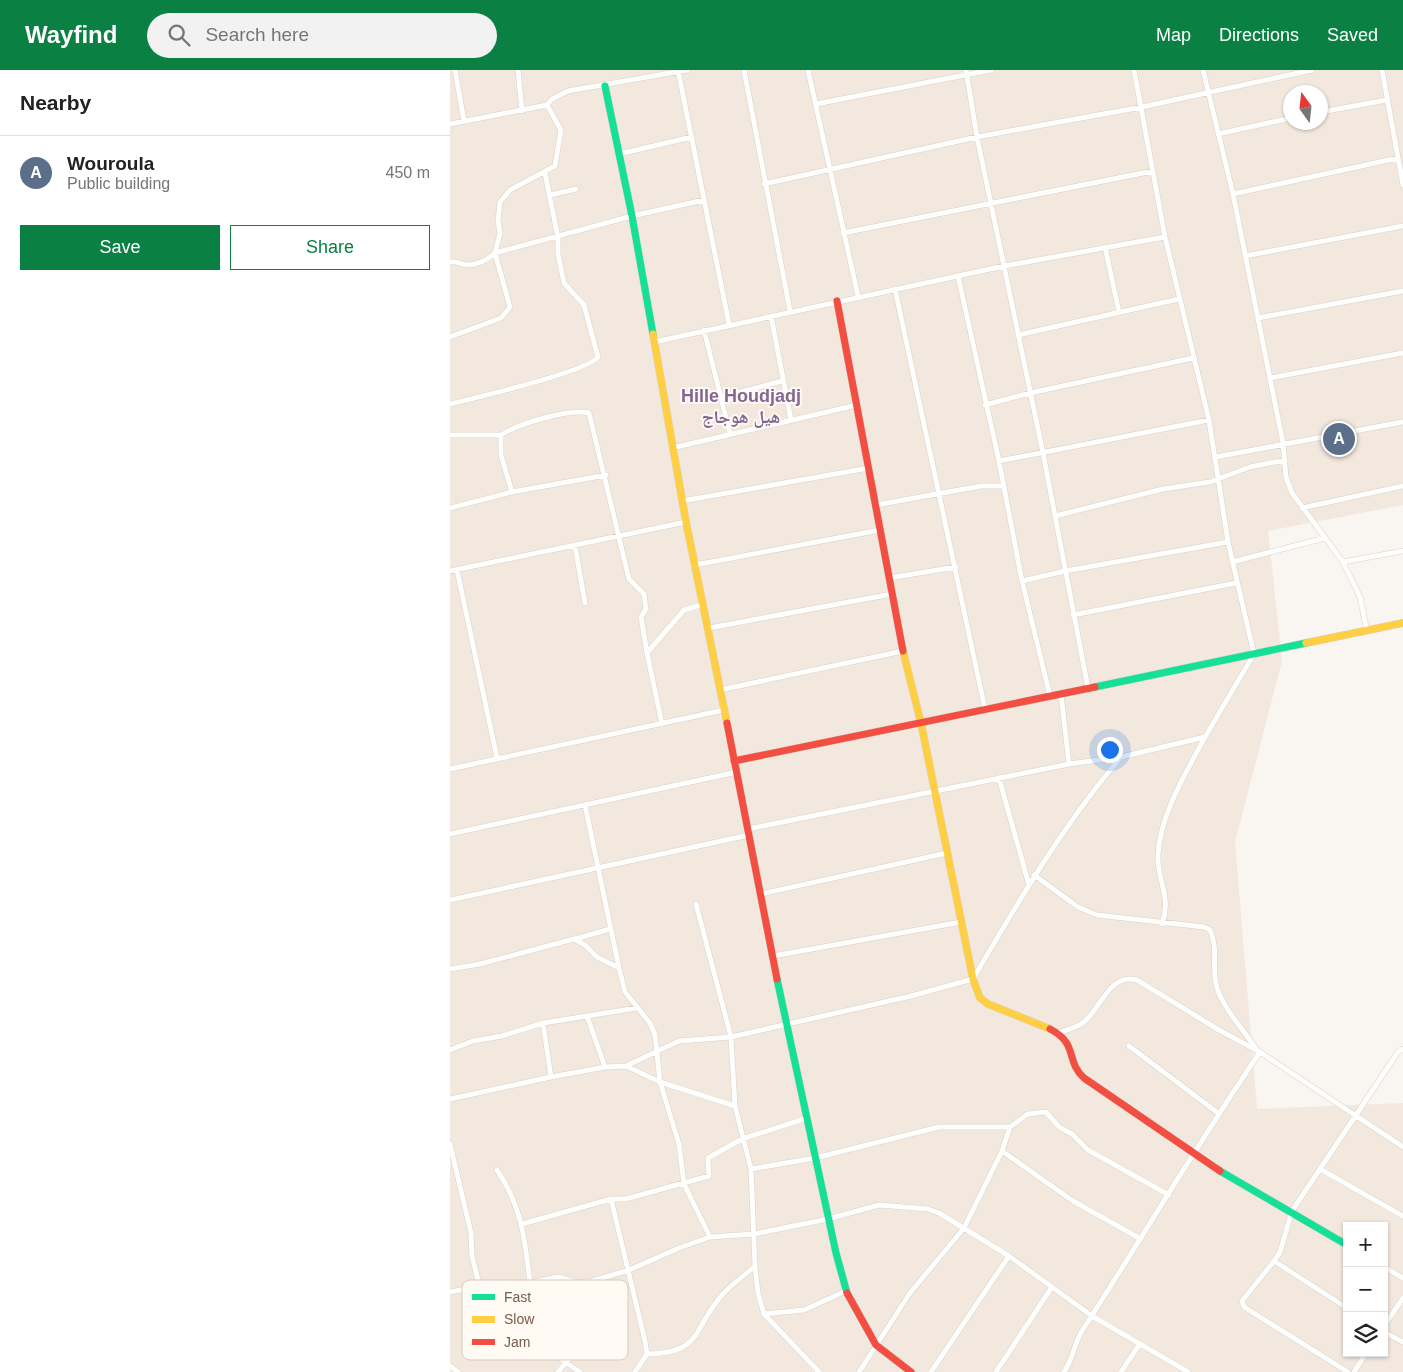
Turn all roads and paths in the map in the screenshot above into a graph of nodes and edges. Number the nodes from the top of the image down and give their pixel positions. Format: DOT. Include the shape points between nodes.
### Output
graph roads {
  1 [pos="455,70"];
  2 [pos="518,70"];
  3 [pos="688,70"];
  4 [pos="744,70"];
  5 [pos="808,70"];
  6 [pos="991,70"];
  7 [pos="1134,70"];
  8 [pos="1203,70"];
  9 [pos="1312,70"];
  10 [pos="1382,70"];
  11 [pos="678,71"];
  12 [pos="966,73"];
  13 [pos="604,86"];
  14 [pos="1208,92"];
  15 [pos="1387,100"];
  16 [pos="816,104"];
  17 [pos="547,105"];
  18 [pos="1142,107"];
  19 [pos="522,111"];
  20 [pos="1328,111"];
  21 [pos="1283,120"];
  22 [pos="464,121"];
  23 [pos="450,124"];
  24 [pos="1218,134"];
  25 [pos="692,137"];
  26 [pos="977,137"];
  27 [pos="619,154"];
  28 [pos="1398,158"];
  29 [pos="829,168"];
  30 [pos="1153,171"];
  31 [pos="545,173"];
  32 [pos="764,184"];
  33 [pos="1403,185"];
  34 [pos="576,189"];
  35 [pos="1233,194"];
  36 [pos="550,195"];
  37 [pos="704,200"];
  38 [pos="991,204"];
  39 [pos="632,216"];
  40 [pos="1403,226"];
  41 [pos="843,233"];
  42 [pos="1166,237"];
  43 [pos="558,238"];
  44 [pos="1105,247"];
  45 [pos="495,253"];
  46 [pos="1245,256"];
  47 [pos="450,262"];
  48 [pos="1004,266"];
  49 [pos="958,276"];
  50 [pos="895,288"];
  51 [pos="1403,291"];
  52 [pos="858,296"];
  53 [pos="1179,299"];
  54 [pos="837,301"];
  55 [pos="790,311"];
  56 [pos="1119,312"];
  57 [pos="772,316"];
  58 [pos="1258,318"];
  59 [pos="729,324"];
  60 [pos="704,330"];
  61 [pos="1018,335"];
  62 [pos="450,337"];
  63 [pos="654,342"];
  64 [pos="1403,353"];
  65 [pos="1193,358"];
  66 [pos="1270,378"];
  67 [pos="782,381"];
  68 [pos="1030,393"];
  69 [pos="721,397"];
  70 [pos="450,404"];
  71 [pos="857,405"];
  72 [pos="985,405"];
  73 [pos="791,420"];
  74 [pos="1209,420"];
  75 [pos="1403,422"];
  76 [pos="730,434"];
  77 [pos="450,435"];
  78 [pos="501,435"];
  79 [pos="1283,443"];
  80 [pos="672,448"];
  81 [pos="1043,453"];
  82 [pos="1216,457"];
  83 [pos="1285,460"];
  84 [pos="999,461"];
  85 [pos="869,468"];
  86 [pos="606,476"];
  87 [pos="1218,479"];
  88 [pos="1003,486"];
  89 [pos="1403,486"];
  90 [pos="512,492"];
  91 [pos="940,494"];
  92 [pos="682,501"];
  93 [pos="876,505"];
  94 [pos="450,508"];
  95 [pos="1302,508"];
  96 [pos="1055,516"];
  97 [pos="686,522"];
  98 [pos="880,530"];
  99 [pos="620,536"];
  100 [pos="1325,538"];
  101 [pos="1228,542"];
  102 [pos="574,546"];
  103 [pos="1403,551"];
  104 [pos="1232,562"];
  105 [pos="1343,562"];
  106 [pos="695,565"];
  107 [pos="956,567"];
  108 [pos="458,570"];
  109 [pos="450,571"];
  110 [pos="1065,571"];
  111 [pos="889,578"];
  112 [pos="1022,581"];
  113 [pos="1236,583"];
  114 [pos="892,594"];
  115 [pos="586,603"];
  116 [pos="704,604"];
  117 [pos="1073,615"];
  118 [pos="1403,623"];
  119 [pos="709,628"];
  120 [pos="1367,631"];
  121 [pos="903,651"];
  122 [pos="647,653"];
  123 [pos="1254,654"];
  124 [pos="1088,688"];
  125 [pos="720,690"];
  126 [pos="1061,694"];
  127 [pos="1050,696"];
  128 [pos="985,709"];
  129 [pos="724,710"];
  130 [pos="921,722"];
  131 [pos="662,724"];
  132 [pos="1205,737"];
  133 [pos="1121,757"];
  134 [pos="497,758"];
  135 [pos="734,761"];
  136 [pos="1069,764"];
  137 [pos="450,769"];
  138 [pos="737,772"];
  139 [pos="999,778"];
  140 [pos="935,792"];
  141 [pos="585,805"];
  142 [pos="748,832"];
  143 [pos="450,834"];
  144 [pos="947,854"];
  145 [pos="600,869"];
  146 [pos="1034,875"];
  147 [pos="1029,884"];
  148 [pos="761,894"];
  149 [pos="450,900"];
  150 [pos="696,904"];
  151 [pos="961,922"];
  152 [pos="1162,924"];
  153 [pos="610,929"];
  154 [pos="574,939"];
  155 [pos="773,956"];
  156 [pos="619,968"];
  157 [pos="450,969"];
  158 [pos="972,979"];
  159 [pos="637,1008"];
  160 [pos="588,1016"];
  161 [pos="543,1023"];
  162 [pos="786,1023"];
  163 [pos="1057,1033"];
  164 [pos="731,1037"];
  165 [pos="1129,1046"];
  166 [pos="658,1049"];
  167 [pos="1403,1049"];
  168 [pos="450,1050"];
  169 [pos="1258,1051"];
  170 [pos="626,1066"];
  171 [pos="605,1067"];
  172 [pos="550,1077"];
  173 [pos="660,1082"];
  174 [pos="450,1099"];
  175 [pos="735,1106"];
  176 [pos="1218,1113"];
  177 [pos="1355,1116"];
  178 [pos="807,1118"];
  179 [pos="1010,1127"];
  180 [pos="742,1139"];
  181 [pos="450,1144"];
  182 [pos="1403,1147"];
  183 [pos="1002,1151"];
  184 [pos="1194,1154"];
  185 [pos="815,1158"];
  186 [pos="751,1169"];
  187 [pos="1320,1169"];
  188 [pos="497,1170"];
  189 [pos="453,1176"];
  190 [pos="684,1184"];
  191 [pos="1169,1195"];
  192 [pos="611,1199"];
  193 [pos="1292,1211"];
  194 [pos="1403,1216"];
  195 [pos="828,1219"];
  196 [pos="522,1224"];
  197 [pos="964,1228"];
  198 [pos="754,1234"];
  199 [pos="710,1237"];
  200 [pos="1141,1240"];
  201 [pos="1343,1243"];
  202 [pos="1009,1256"];
  203 [pos="1274,1261"];
  204 [pos="755,1266"];
  205 [pos="1388,1269"];
  206 [pos="629,1270"];
  207 [pos="1403,1278"];
  208 [pos="478,1280"];
  209 [pos="530,1280"];
  210 [pos="547,1280"];
  211 [pos="566,1280"];
  212 [pos="595,1280"];
  213 [pos="1052,1287"];
  214 [pos="462,1288"];
  215 [pos="846,1291"];
  216 [pos="450,1292"];
  217 [pos="1403,1298"];
  218 [pos="1343,1305"];
  219 [pos="764,1314"];
  220 [pos="1092,1316"];
  221 [pos="1388,1320"];
  222 [pos="1388,1334"];
  223 [pos="1403,1342"];
  224 [pos="1139,1344"];
  225 [pos="876,1345"];
  226 [pos="646,1354"];
  227 [pos="1363,1357"];
  228 [pos="566,1361"];
  229 [pos="450,1366"];
  230 [pos="458,1372"];
  231 [pos="558,1372"];
  232 [pos="580,1372"];
  233 [pos="635,1372"];
  234 [pos="819,1372"];
  235 [pos="859,1372"];
  236 [pos="911,1372"];
  237 [pos="931,1372"];
  238 [pos="996,1372"];
  239 [pos="1064,1372"];
  240 [pos="1121,1372"];
  241 [pos="1188,1372"];
  242 [pos="1348,1372"];
  243 [pos="1354,1372"];
  1 -- 22 [label="street"];
  2 -- 19 [label="street"];
  3 -- 11 [label="street"];
  4 -- 32 [label="street"];
  5 -- 16 [label="street"];
  6 -- 12 [label="street"];
  7 -- 18 [label="street"];
  8 -- 14 [label="street"];
  9 -- 14 [label="street"];
  10 -- 15 [label="street"];
  11 -- 13 [label="street"];
  11 -- 25 [label="street"];
  12 -- 16 [label="street"];
  12 -- 26 [label="street"];
  13 -- 17 [label="street" via="568,91"];
  13 -- 27 [label="street"];
  14 -- 18 [label="street"];
  14 -- 24 [label="street"];
  15 -- 20 [label="street"];
  15 -- 28 [label="street"];
  16 -- 29 [label="street"];
  17 -- 19 [label="street"];
  17 -- 31 [label="street" via="561,130 555,166"];
  18 -- 26 [label="street"];
  18 -- 30 [label="street"];
  19 -- 22 [label="street"];
  21 -- 24 [label="street"];
  22 -- 23 [label="street"];
  24 -- 35 [label="street"];
  25 -- 27 [label="street"];
  25 -- 37 [label="street"];
  26 -- 29 [label="street"];
  26 -- 38 [label="street"];
  27 -- 39 [label="street"];
  28 -- 33 [label="street"];
  28 -- 35 [label="street"];
  29 -- 32 [label="street"];
  29 -- 41 [label="street"];
  30 -- 38 [label="street"];
  30 -- 42 [label="street"];
  31 -- 36 [label="street"];
  31 -- 45 [label="street" via="510,190 500,202 500,233"];
  32 -- 55 [label="street"];
  34 -- 36 [label="street"];
  35 -- 46 [label="street"];
  36 -- 43 [label="street"];
  37 -- 39 [label="street"];
  37 -- 59 [label="street"];
  38 -- 41 [label="street"];
  38 -- 48 [label="street"];
  39 -- 43 [label="street"];
  39 -- 63 [label="street"];
  40 -- 46 [label="street"];
  41 -- 52 [label="street"];
  42 -- 44 [label="street"];
  42 -- 53 [label="street"];
  43 -- 45 [label="street"];
  43 -- 70 [label="street" via="564,284 584,305 598,357 556,377"];
  44 -- 48 [label="street"];
  44 -- 56 [label="street"];
  45 -- 47 [label="street" via="487,260 467,265"];
  45 -- 62 [label="street" via="510,307 508,312 501,318"];
  46 -- 58 [label="street"];
  48 -- 49 [label="street"];
  48 -- 61 [label="street"];
  49 -- 50 [label="street"];
  49 -- 72 [label="street"];
  50 -- 52 [label="street"];
  50 -- 91 [label="street"];
  51 -- 58 [label="street"];
  52 -- 54 [label="street"];
  53 -- 56 [label="street"];
  53 -- 65 [label="street"];
  54 -- 55 [label="street"];
  54 -- 71 [label="street"];
  55 -- 57 [label="street"];
  56 -- 61 [label="street"];
  57 -- 59 [label="street"];
  57 -- 67 [label="street"];
  58 -- 66 [label="street"];
  59 -- 60 [label="street"];
  60 -- 63 [label="street"];
  60 -- 69 [label="street"];
  61 -- 68 [label="street"];
  63 -- 80 [label="street"];
  64 -- 66 [label="street"];
  65 -- 68 [label="street"];
  65 -- 74 [label="street"];
  66 -- 79 [label="street"];
  67 -- 69 [label="street"];
  67 -- 73 [label="street"];
  68 -- 72 [label="street"];
  68 -- 81 [label="street"];
  69 -- 76 [label="street"];
  71 -- 73 [label="street"];
  71 -- 85 [label="street"];
  72 -- 84 [label="street"];
  73 -- 76 [label="street"];
  74 -- 81 [label="street"];
  74 -- 82 [label="street"];
  75 -- 79 [label="street"];
  76 -- 80 [label="street"];
  77 -- 78 [label="street"];
  78 -- 86 [label="street" via="545,419 580,411 589,413"];
  78 -- 90 [label="street" via="501,455"];
  79 -- 82 [label="street"];
  79 -- 83 [label="street"];
  80 -- 92 [label="street"];
  81 -- 84 [label="street"];
  81 -- 96 [label="street"];
  82 -- 87 [label="street"];
  83 -- 87 [label="street"];
  83 -- 95 [label="street" via="1289,486"];
  84 -- 88 [label="street"];
  85 -- 92 [label="street"];
  85 -- 93 [label="street"];
  86 -- 90 [label="street"];
  86 -- 99 [label="street"];
  87 -- 96 [label="street"];
  87 -- 101 [label="street"];
  88 -- 91 [label="street" via="981,486"];
  88 -- 112 [label="street"];
  89 -- 95 [label="street"];
  90 -- 94 [label="street"];
  91 -- 93 [label="street"];
  91 -- 107 [label="street"];
  92 -- 97 [label="street"];
  93 -- 98 [label="street"];
  95 -- 100 [label="street"];
  96 -- 110 [label="street"];
  97 -- 99 [label="street"];
  97 -- 106 [label="street"];
  98 -- 106 [label="street"];
  98 -- 111 [label="street"];
  99 -- 102 [label="street"];
  99 -- 122 [label="street" via="629,580 644,594 646,609 641,617"];
  100 -- 104 [label="street"];
  100 -- 105 [label="street"];
  101 -- 104 [label="street"];
  101 -- 110 [label="street"];
  102 -- 108 [label="street"];
  102 -- 115 [label="street"];
  103 -- 105 [label="street"];
  104 -- 113 [label="street"];
  105 -- 120 [label="street" via="1360,597"];
  106 -- 116 [label="street"];
  107 -- 111 [label="street"];
  107 -- 128 [label="street"];
  108 -- 109 [label="street"];
  108 -- 134 [label="street"];
  110 -- 112 [label="street"];
  110 -- 117 [label="street"];
  111 -- 114 [label="street"];
  112 -- 127 [label="street"];
  113 -- 117 [label="street"];
  113 -- 123 [label="street"];
  114 -- 119 [label="street"];
  114 -- 121 [label="street"];
  116 -- 119 [label="street"];
  116 -- 122 [label="street" via="684,610"];
  117 -- 124 [label="street"];
  118 -- 120 [label="street"];
  119 -- 125 [label="street"];
  120 -- 123 [label="street"];
  121 -- 125 [label="street"];
  121 -- 130 [label="street"];
  122 -- 131 [label="street"];
  123 -- 124 [label="street"];
  123 -- 132 [label="street"];
  124 -- 126 [label="street"];
  125 -- 129 [label="street"];
  126 -- 127 [label="street"];
  126 -- 136 [label="street"];
  127 -- 128 [label="street"];
  128 -- 130 [label="street"];
  129 -- 131 [label="street"];
  129 -- 135 [label="street"];
  130 -- 135 [label="street"];
  130 -- 140 [label="street"];
  131 -- 134 [label="street"];
  132 -- 133 [label="street"];
  132 -- 152 [label="street" via="1166,818 1158,856 1167,910"];
  133 -- 136 [label="street"];
  133 -- 146 [label="street" via="1093,790"];
  134 -- 137 [label="street"];
  135 -- 138 [label="street"];
  136 -- 139 [label="street"];
  138 -- 141 [label="street"];
  138 -- 142 [label="street"];
  139 -- 140 [label="street"];
  139 -- 147 [label="street"];
  140 -- 142 [label="street"];
  140 -- 144 [label="street"];
  141 -- 143 [label="street"];
  141 -- 145 [label="street"];
  142 -- 145 [label="street"];
  142 -- 148 [label="street"];
  144 -- 148 [label="street"];
  144 -- 151 [label="street"];
  145 -- 149 [label="street"];
  145 -- 153 [label="street"];
  146 -- 147 [label="street"];
  146 -- 152 [label="street" via="1078,907 1097,915"];
  147 -- 158 [label="street"];
  148 -- 155 [label="street"];
  150 -- 164 [label="street"];
  151 -- 155 [label="street"];
  151 -- 158 [label="street"];
  152 -- 169 [label="street" via="1210,930 1217,988 1226,1007"];
  153 -- 154 [label="street"];
  153 -- 156 [label="street"];
  154 -- 156 [label="street" via="597,957"];
  154 -- 157 [label="street"];
  155 -- 162 [label="street"];
  156 -- 159 [label="street" via="625,992"];
  158 -- 162 [label="street"];
  158 -- 163 [label="street" via="983,1001"];
  159 -- 160 [label="street"];
  159 -- 166 [label="street" via="650,1023"];
  160 -- 161 [label="street"];
  160 -- 171 [label="street"];
  161 -- 168 [label="street"];
  161 -- 172 [label="street"];
  162 -- 164 [label="street"];
  162 -- 178 [label="street"];
  163 -- 169 [label="street" via="1086,1021 1114,985 1130,979"];
  163 -- 184 [label="street" via="1070,1044 1078,1074"];
  164 -- 166 [label="street" via="680,1041"];
  164 -- 175 [label="street"];
  165 -- 176 [label="street"];
  166 -- 170 [label="street"];
  166 -- 173 [label="street"];
  167 -- 177 [label="street"];
  169 -- 176 [label="street"];
  169 -- 177 [label="street"];
  170 -- 171 [label="street"];
  170 -- 173 [label="street"];
  171 -- 172 [label="street"];
  172 -- 174 [label="street"];
  173 -- 175 [label="street"];
  173 -- 190 [label="street" via="679,1144"];
  175 -- 180 [label="street"];
  176 -- 184 [label="street"];
  177 -- 182 [label="street"];
  177 -- 187 [label="street"];
  178 -- 180 [label="street"];
  178 -- 185 [label="street"];
  179 -- 183 [label="street"];
  179 -- 185 [label="street" via="939,1127"];
  179 -- 191 [label="street" via="1028,1114 1046,1112 1058,1127 1072,1134 1088,1150"];
  180 -- 186 [label="street"];
  180 -- 190 [label="street" via="708,1158 709,1176"];
  181 -- 189 [label="street"];
  183 -- 197 [label="street"];
  183 -- 200 [label="street" via="1073,1201"];
  184 -- 191 [label="street"];
  184 -- 193 [label="street" via="1240,1184"];
  185 -- 186 [label="street"];
  185 -- 195 [label="street"];
  186 -- 198 [label="street"];
  187 -- 193 [label="street"];
  187 -- 194 [label="street"];
  188 -- 196 [label="street" via="508,1186"];
  189 -- 208 [label="street" via="472,1232 472,1256"];
  190 -- 192 [label="street" via="626,1199"];
  190 -- 199 [label="street"];
  191 -- 200 [label="street"];
  192 -- 196 [label="street"];
  192 -- 206 [label="street"];
  193 -- 201 [label="street"];
  193 -- 203 [label="street" via="1280,1252"];
  195 -- 197 [label="street" via="869,1207 894,1206 928,1209"];
  195 -- 198 [label="street"];
  195 -- 215 [label="street"];
  196 -- 209 [label="street"];
  197 -- 202 [label="street"];
  197 -- 225 [label="street" via="910,1293"];
  198 -- 199 [label="street"];
  198 -- 204 [label="street"];
  199 -- 206 [label="street"];
  200 -- 220 [label="street"];
  202 -- 213 [label="street"];
  202 -- 237 [label="street"];
  203 -- 218 [label="street"];
  203 -- 242 [label="street" via="1242,1304"];
  204 -- 219 [label="street"];
  204 -- 226 [label="street" via="722,1294 691,1342 668,1354"];
  205 -- 207 [label="street"];
  206 -- 212 [label="street"];
  206 -- 226 [label="street"];
  210 -- 211 [label="street"];
  213 -- 220 [label="street"];
  213 -- 238 [label="street"];
  214 -- 216 [label="street"];
  215 -- 219 [label="street" via="804,1310"];
  215 -- 225 [label="street"];
  217 -- 221 [label="street"];
  219 -- 234 [label="street"];
  220 -- 224 [label="street"];
  220 -- 239 [label="street" via="1075,1344 1071,1362"];
  222 -- 223 [label="street"];
  224 -- 240 [label="street"];
  224 -- 241 [label="street"];
  225 -- 235 [label="street"];
  225 -- 236 [label="street"];
  226 -- 233 [label="street"];
  227 -- 243 [label="street"];
  228 -- 231 [label="street"];
  228 -- 232 [label="street"];
  229 -- 230 [label="street"];
}
